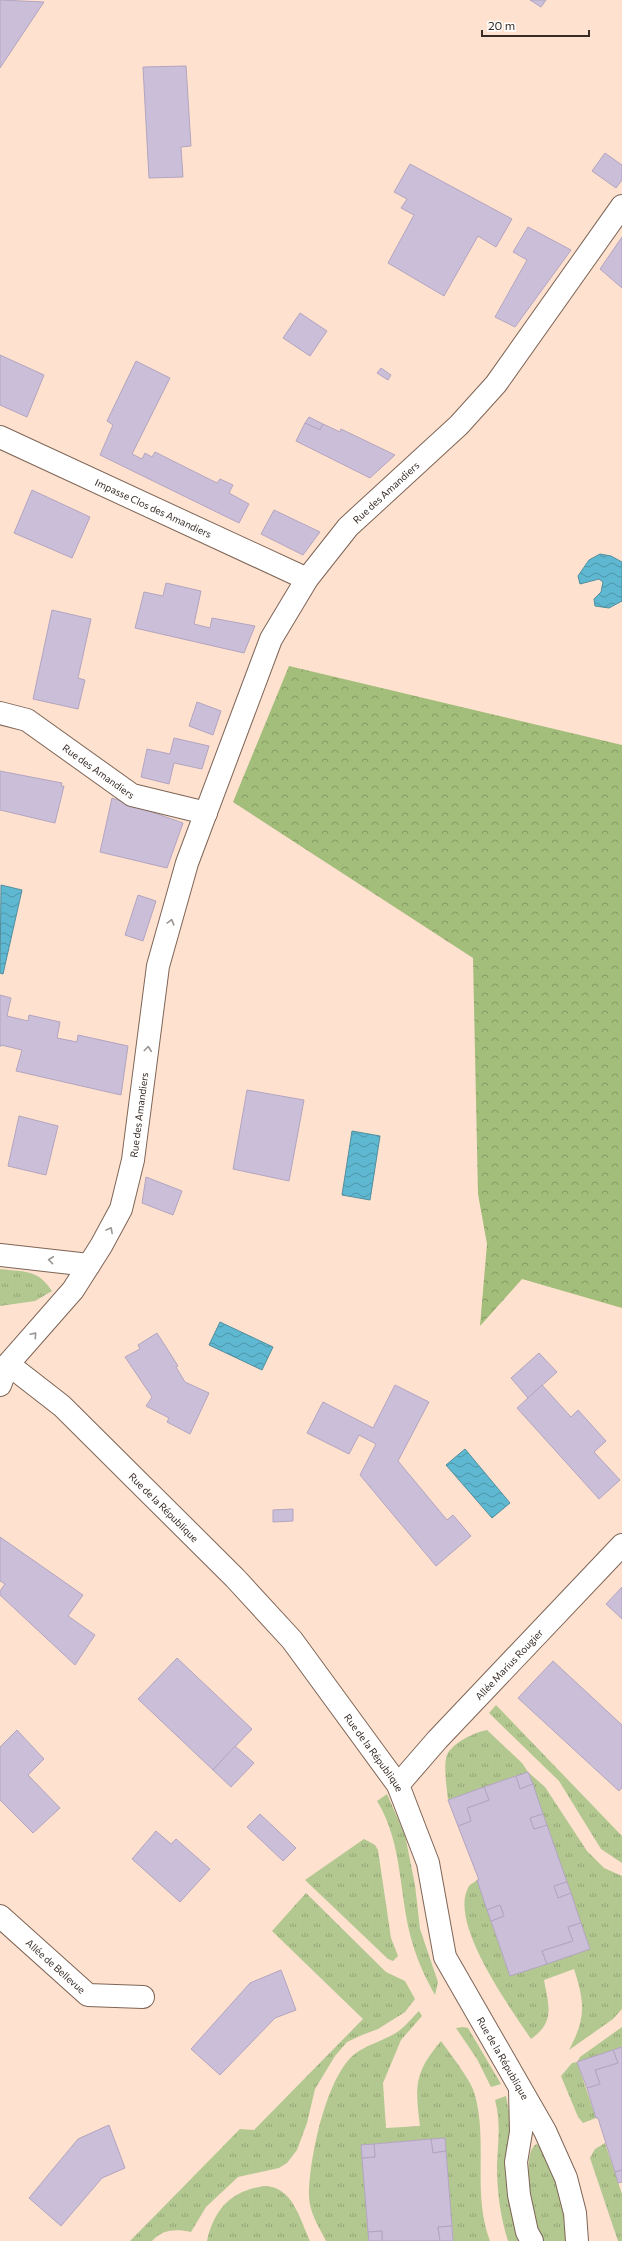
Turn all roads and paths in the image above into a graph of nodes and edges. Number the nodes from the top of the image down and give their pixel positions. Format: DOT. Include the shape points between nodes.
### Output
graph roads {
  1 [pos="622,206"];
  2 [pos="0,438"];
  3 [pos="307,579"];
  4 [pos="0,714"];
  5 [pos="206,813"];
  6 [pos="0,1255"];
  7 [pos="89,1265"];
  8 [pos="4,1362"];
  9 [pos="0,1385"];
  10 [pos="622,1545"];
  11 [pos="398,1785"];
  12 [pos="0,1916"];
  13 [pos="143,1997"];
  14 [pos="519,2083"];
  15 [pos="532,2241"];
  16 [pos="577,2241"];
  1 -- 3 [label="street, Rue des Amandiers" via="496,384 459,425 348,527"];
  2 -- 3 [label="street, Impasse Clos des Amandiers"];
  3 -- 5 [label="street, Rue des Amandiers" via="271,639"];
  4 -- 5 [label="street, Rue des Amandiers" via="27,720 132,795"];
  7 -- 5 [label="street, Rue des Amandiers, one-way" via="121,1208 133,1160 158,966 187,863"];
  7 -- 6 [label="street, one-way"];
  8 -- 7 [label="street, Rue des Amandiers, one-way" via="73,1290"];
  8 -- 9 [label="street, Rue des Amandiers"];
  8 -- 11 [label="street, Rue de la République" via="62,1406 235,1578 287,1634"];
  10 -- 11 [label="street, Allée Marius Rougier" via="437,1740"];
  11 -- 14 [label="street, Rue de la République" via="428,1863 445,1957"];
  12 -- 13 [label="street, Allée de Bellevue" via="88,1995"];
  14 -- 15 [label="street" via="519,2194 527,2232"];
  14 -- 16 [label="street, Rue de la République" via="546,2131 566,2178 575,2212"];
}
